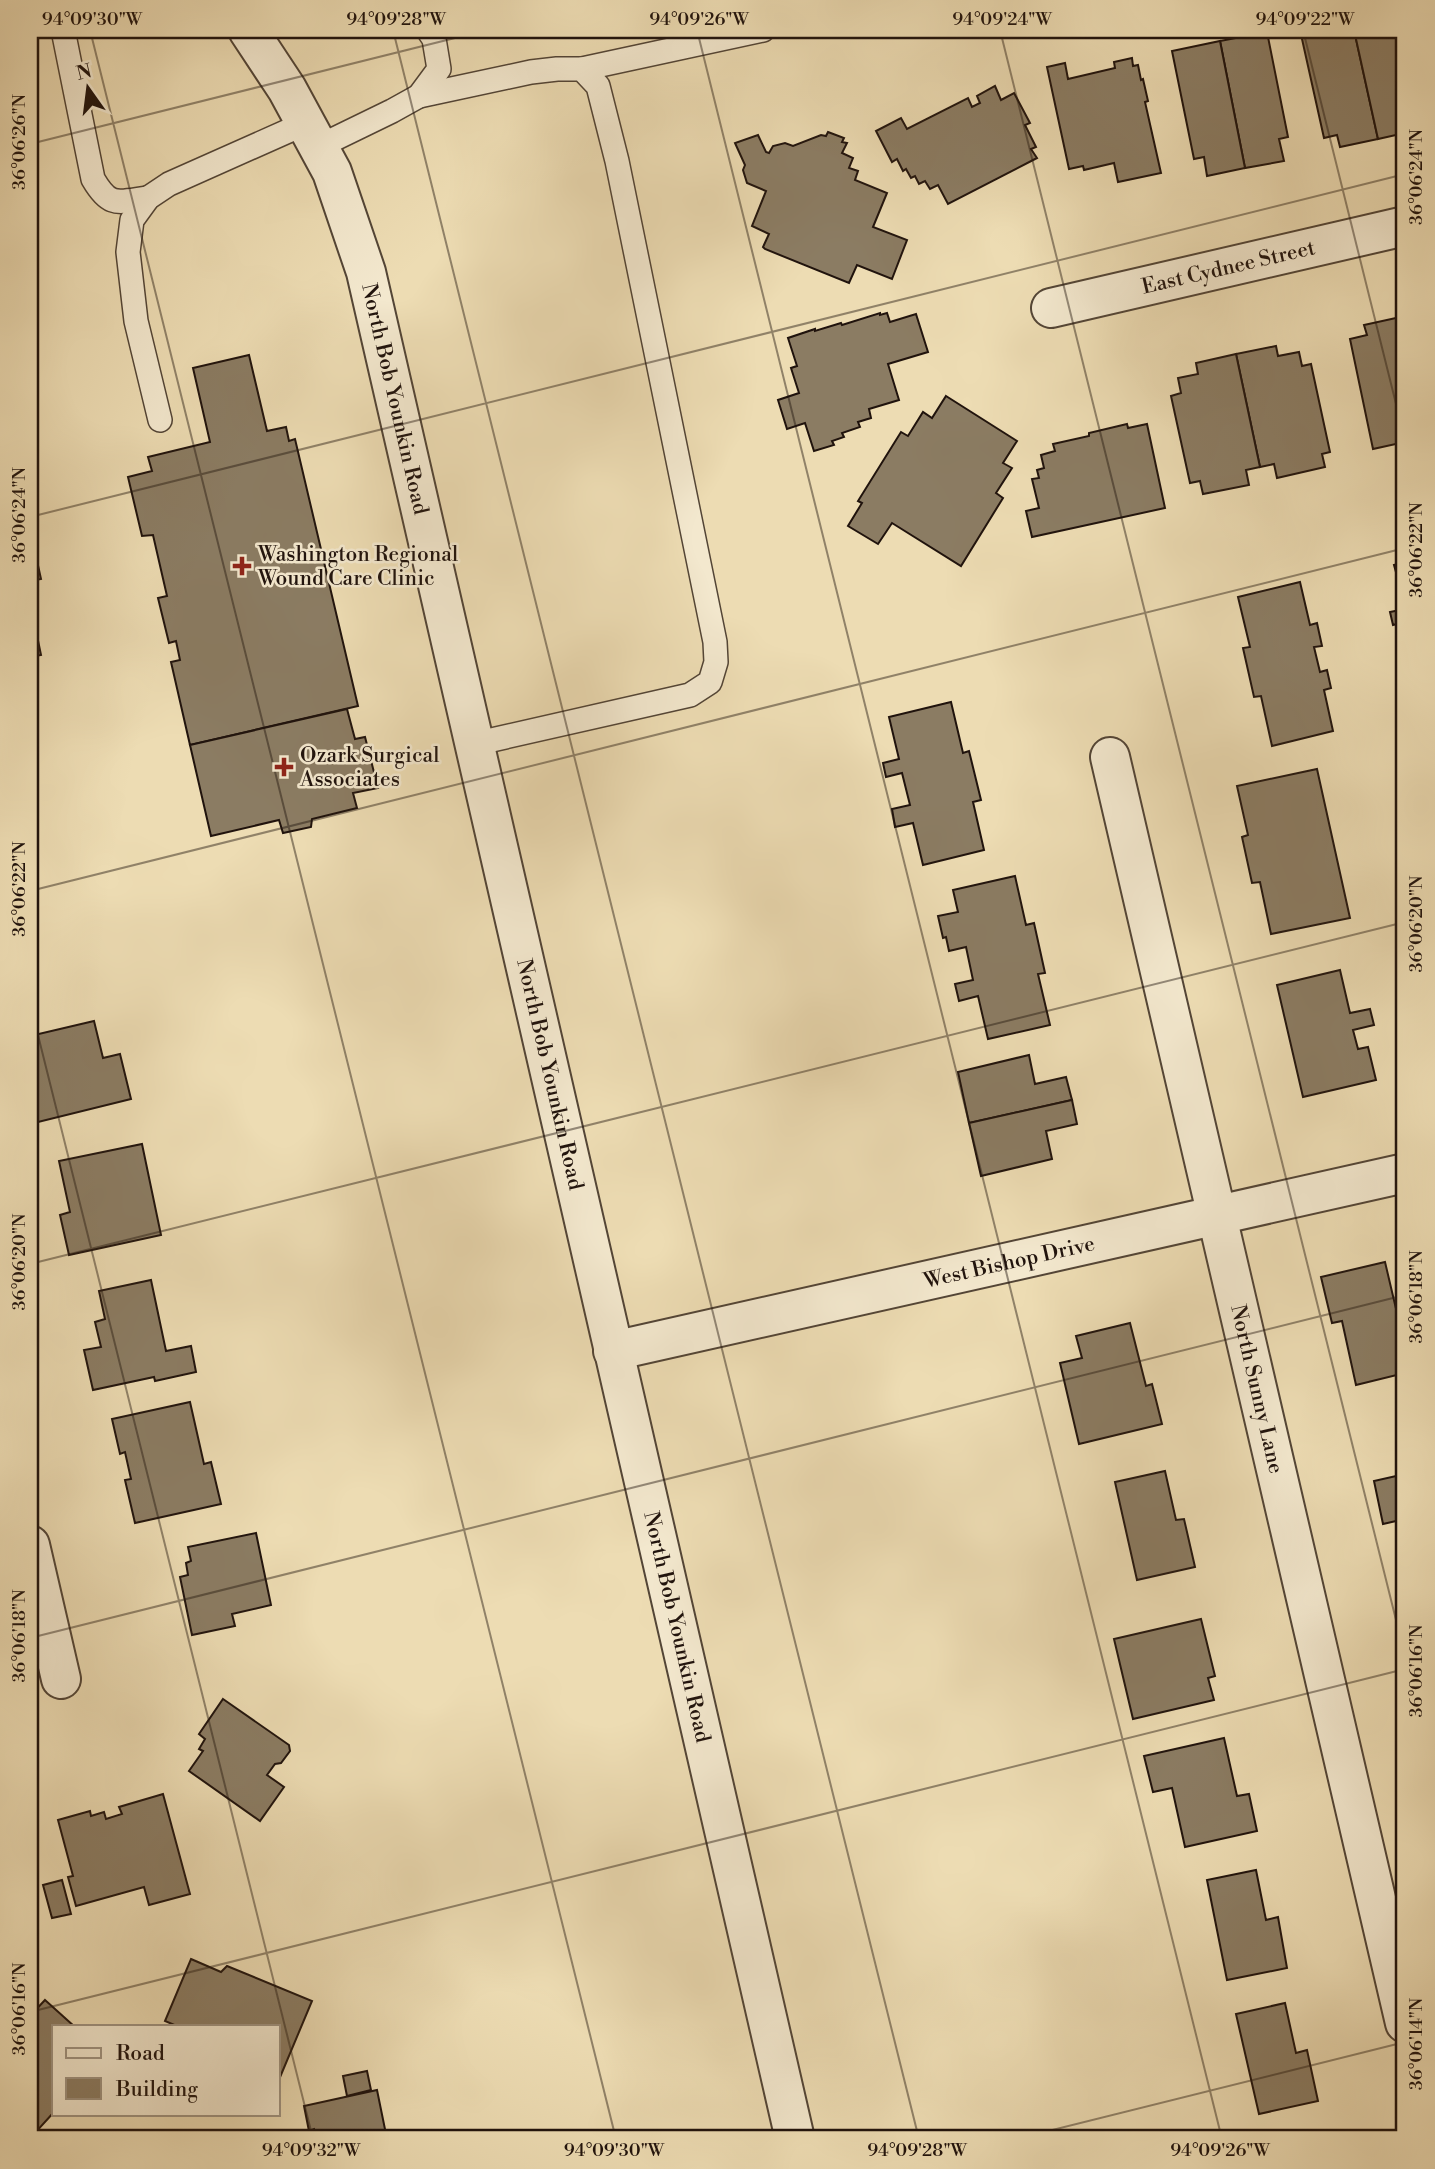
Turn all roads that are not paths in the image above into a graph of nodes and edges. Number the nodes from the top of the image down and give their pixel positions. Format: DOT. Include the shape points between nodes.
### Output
graph roads {
  1 [pos="63,30"];
  2 [pos="248,30"];
  3 [pos="428,30"];
  4 [pos="763,30"];
  5 [pos="582,69"];
  6 [pos="419,96"];
  7 [pos="312,135"];
  8 [pos="148,198"];
  9 [pos="1405,226"];
  10 [pos="1051,308"];
  11 [pos="160,420"];
  12 [pos="474,744"];
  13 [pos="1110,757"];
  14 [pos="1405,1173"];
  15 [pos="1216,1216"];
  16 [pos="613,1351"];
  17 [pos="30,1545"];
  18 [pos="61,1679"];
  19 [pos="1405,2023"];
  20 [pos="795,2139"];
  1 -- 8 [label="lane" via="93,179 114,202"];
  2 -- 7 [label="street, North Bob Younkin Road"];
  3 -- 6 [label="lane" via="439,69"];
  4 -- 5 [label="lane"];
  5 -- 6 [label="lane" via="531,72"];
  5 -- 12 [label="lane" via="598,86 617,161 716,662 710,682 690,695"];
  6 -- 7 [label="lane" via="392,111"];
  7 -- 8 [label="lane" via="180,179"];
  7 -- 12 [label="street, North Bob Younkin Road" via="332,172 366,272"];
  8 -- 11 [label="lane" via="132,220 128,252 136,321"];
  9 -- 10 [label="street, East Cydnee Street"];
  12 -- 16 [label="street, North Bob Younkin Road"];
  13 -- 15 [label="street, North Sunny Lane"];
  14 -- 15 [label="street, West Bishop Drive"];
  15 -- 16 [label="street, West Bishop Drive"];
  15 -- 19 [label="street, North Sunny Lane"];
  16 -- 20 [label="street, North Bob Younkin Road"];
  17 -- 18 [label="street"];
}
